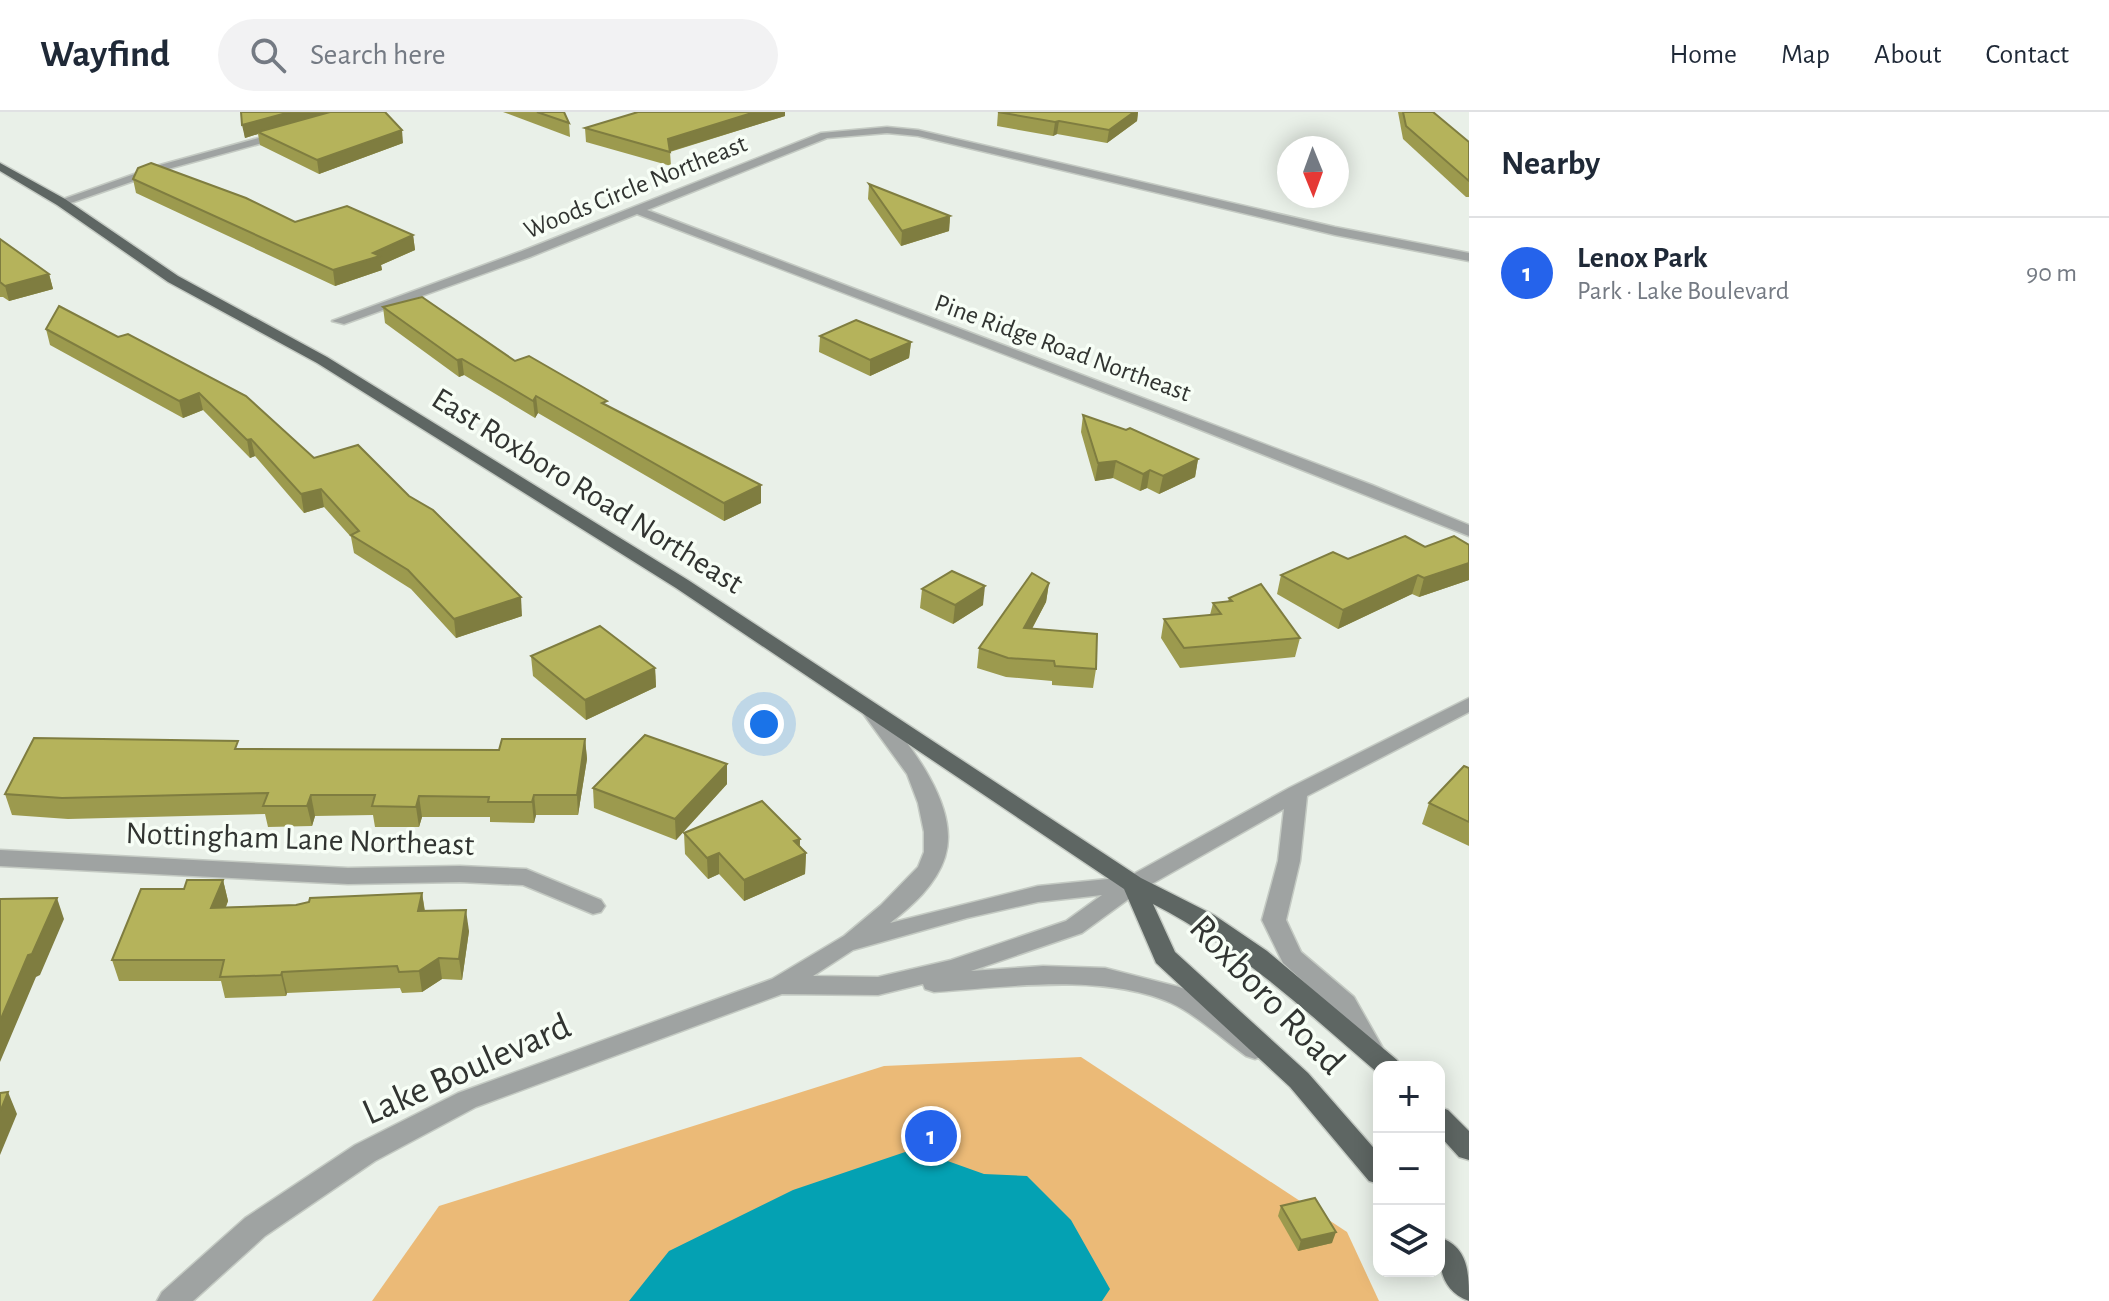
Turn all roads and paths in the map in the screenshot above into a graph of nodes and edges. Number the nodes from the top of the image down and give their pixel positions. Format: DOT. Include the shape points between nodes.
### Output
graph roads {
  1 [pos="299,130"];
  2 [pos="0,166"];
  3 [pos="61,202"];
  4 [pos="639,211"];
  5 [pos="1469,257"];
  6 [pos="339,321"];
  7 [pos="1469,531"];
  8 [pos="1469,704"];
  9 [pos="872,712"];
  10 [pos="1297,793"];
  11 [pos="0,858"];
  12 [pos="1133,884"];
  13 [pos="593,906"];
  14 [pos="845,944"];
  15 [pos="781,985"];
  16 [pos="878,986"];
  17 [pos="1380,1058"];
  18 [pos="1299,1080"];
  19 [pos="1445,1124"];
  20 [pos="1469,1149"];
  21 [pos="1373,1166"];
  22 [pos="1445,1257"];
  23 [pos="1469,1288"];
  24 [pos="172,1301"];
  1 -- 3 [label="street"];
  2 -- 3 [label="main road, East Roxboro Road Northeast"];
  3 -- 9 [label="main road, East Roxboro Road Northeast" via="173,279 322,360 682,584"];
  4 -- 5 [label="street, Woods Circle Northeast" via="825,135 887,130"];
  4 -- 6 [label="street, Woods Circle Northeast"];
  4 -- 7 [label="street, Pine Ridge Road Northeast" via="1113,389"];
  8 -- 10 [label="street"];
  9 -- 12 [label="main road, East Roxboro Road Northeast"];
  9 -- 14 [label="street, Lake Boulevard" via="911,757 928,793 934,855 918,882"];
  10 -- 12 [label="street"];
  10 -- 17 [label="street" via="1289,861 1274,920 1292,957 1345,1004"];
  11 -- 13 [label="street, Nottingham Lane Northeast" via="348,876 526,877"];
  12 -- 14 [label="street, Lake Boulevard" via="1038,894"];
  12 -- 16 [label="street, Lake Boulevard" via="1074,927 954,968"];
  12 -- 17 [label="main road, Roxboro Road" via="1206,921 1258,957"];
  12 -- 18 [label="main road, Roxboro Road" via="1165,957"];
  14 -- 15 [label="street, Lake Boulevard"];
  15 -- 16 [label="street, Lake Boulevard"];
  15 -- 24 [label="street, Lake Boulevard" via="467,1100 365,1153 255,1227"];
  16 -- 18 [label="street, Lake Boulevard" via="1043,975 1105,977 1179,996"];
  18 -- 21 [label="main road, Roxboro Road"];
  19 -- 20 [label="main road"];
  22 -- 23 [label="main road"];
}
